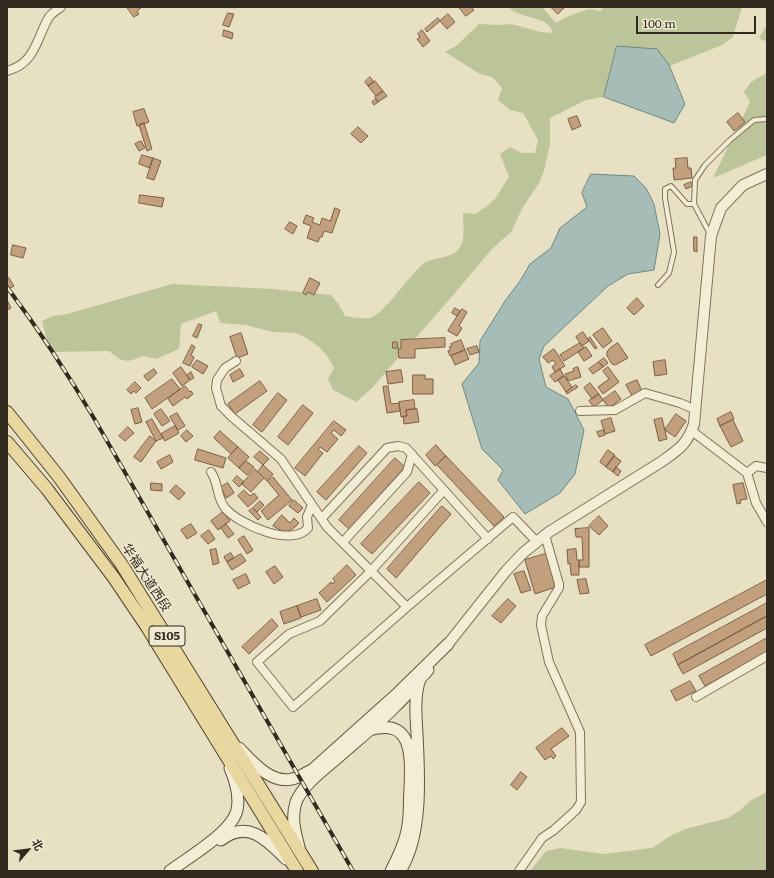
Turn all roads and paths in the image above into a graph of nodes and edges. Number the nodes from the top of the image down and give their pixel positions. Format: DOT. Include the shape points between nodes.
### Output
graph roads {
  1 [pos="61,7"];
  2 [pos="7,71"];
  3 [pos="767,119"];
  4 [pos="767,174"];
  5 [pos="694,204"];
  6 [pos="711,236"];
  7 [pos="658,286"];
  8 [pos="236,361"];
  9 [pos="696,410"];
  10 [pos="580,411"];
  11 [pos="7,412"];
  12 [pos="692,431"];
  13 [pos="7,442"];
  14 [pos="412,454"];
  15 [pos="767,468"];
  16 [pos="211,472"];
  17 [pos="747,473"];
  18 [pos="444,490"];
  19 [pos="312,505"];
  20 [pos="322,518"];
  21 [pos="767,522"];
  22 [pos="488,539"];
  23 [pos="541,539"];
  24 [pos="343,542"];
  25 [pos="371,571"];
  26 [pos="407,607"];
  27 [pos="448,644"];
  28 [pos="767,656"];
  29 [pos="421,678"];
  30 [pos="696,697"];
  31 [pos="368,730"];
  32 [pos="230,738"];
  33 [pos="225,756"];
  34 [pos="300,852"];
  35 [pos="296,869"];
  36 [pos="170,871"];
  37 [pos="181,871"];
  38 [pos="312,871"];
  39 [pos="391,871"];
  40 [pos="400,871"];
  41 [pos="519,871"];
  1 -- 2 [label="street" via="50,15 35,50 24,63"];
  3 -- 5 [label="lane" via="754,120 705,165 695,180"];
  4 -- 6 [label="street" via="743,185 721,208"];
  5 -- 6 [label="lane"];
  5 -- 7 [label="lane" via="687,204 671,186 665,189 674,252 669,273"];
  6 -- 9 [label="street"];
  8 -- 19 [label="street" via="225,368 217,380 216,388 221,406 281,459"];
  9 -- 10 [label="street" via="680,402 645,393 615,410"];
  9 -- 12 [label="street"];
  11 -- 32 [label="main road, 华福大道西段 / S105" via="59,477 122,565"];
  12 -- 17 [label="street"];
  12 -- 23 [label="street" via="690,438 677,451"];
  13 -- 33 [label="main road, 华福大道西段 / S105" via="47,489 114,578 147,627"];
  14 -- 18 [label="street"];
  14 -- 20 [label="street" via="406,448 398,446 387,448"];
  14 -- 24 [label="street" via="407,472"];
  15 -- 17 [label="street" via="756,466"];
  16 -- 19 [label="street" via="220,498 232,516 269,532 287,536 302,534 308,528 307,516"];
  17 -- 21 [label="street" via="756,503"];
  18 -- 22 [label="street"];
  18 -- 25 [label="street"];
  19 -- 20 [label="street"];
  20 -- 24 [label="street" via="327,527"];
  22 -- 23 [label="street" via="513,517"];
  22 -- 26 [label="street"];
  23 -- 27 [label="street" via="506,571"];
  23 -- 41 [label="street" via="559,584 542,616 541,625 549,662 580,732 581,802 576,810 542,838"];
  24 -- 25 [label="street"];
  25 -- 26 [label="street"];
  25 -- 26 [label="street" via="320,621 289,634 257,662 293,707"];
  27 -- 29 [label="main road"];
  27 -- 32 [label="main road" via="399,692 312,770 301,776 290,780 268,774"];
  28 -- 30 [label="street"];
  29 -- 31 [label="main road" via="401,701"];
  29 -- 40 [label="main road" via="416,719 417,821 412,844"];
  31 -- 34 [label="main road" via="303,790 294,812"];
  31 -- 39 [label="main road" via="380,727 395,729 409,745 408,825 400,853"];
  32 -- 34 [label="main road, 华福大道西段 / S105"];
  33 -- 35 [label="main road, 华福大道西段 / S105"];
  33 -- 36 [label="main road" via="237,790 237,810 233,819 220,834"];
  34 -- 38 [label="main road, 华福大道西段 / S105"];
  35 -- 37 [label="main road" via="265,838 244,831 224,837"];
}
